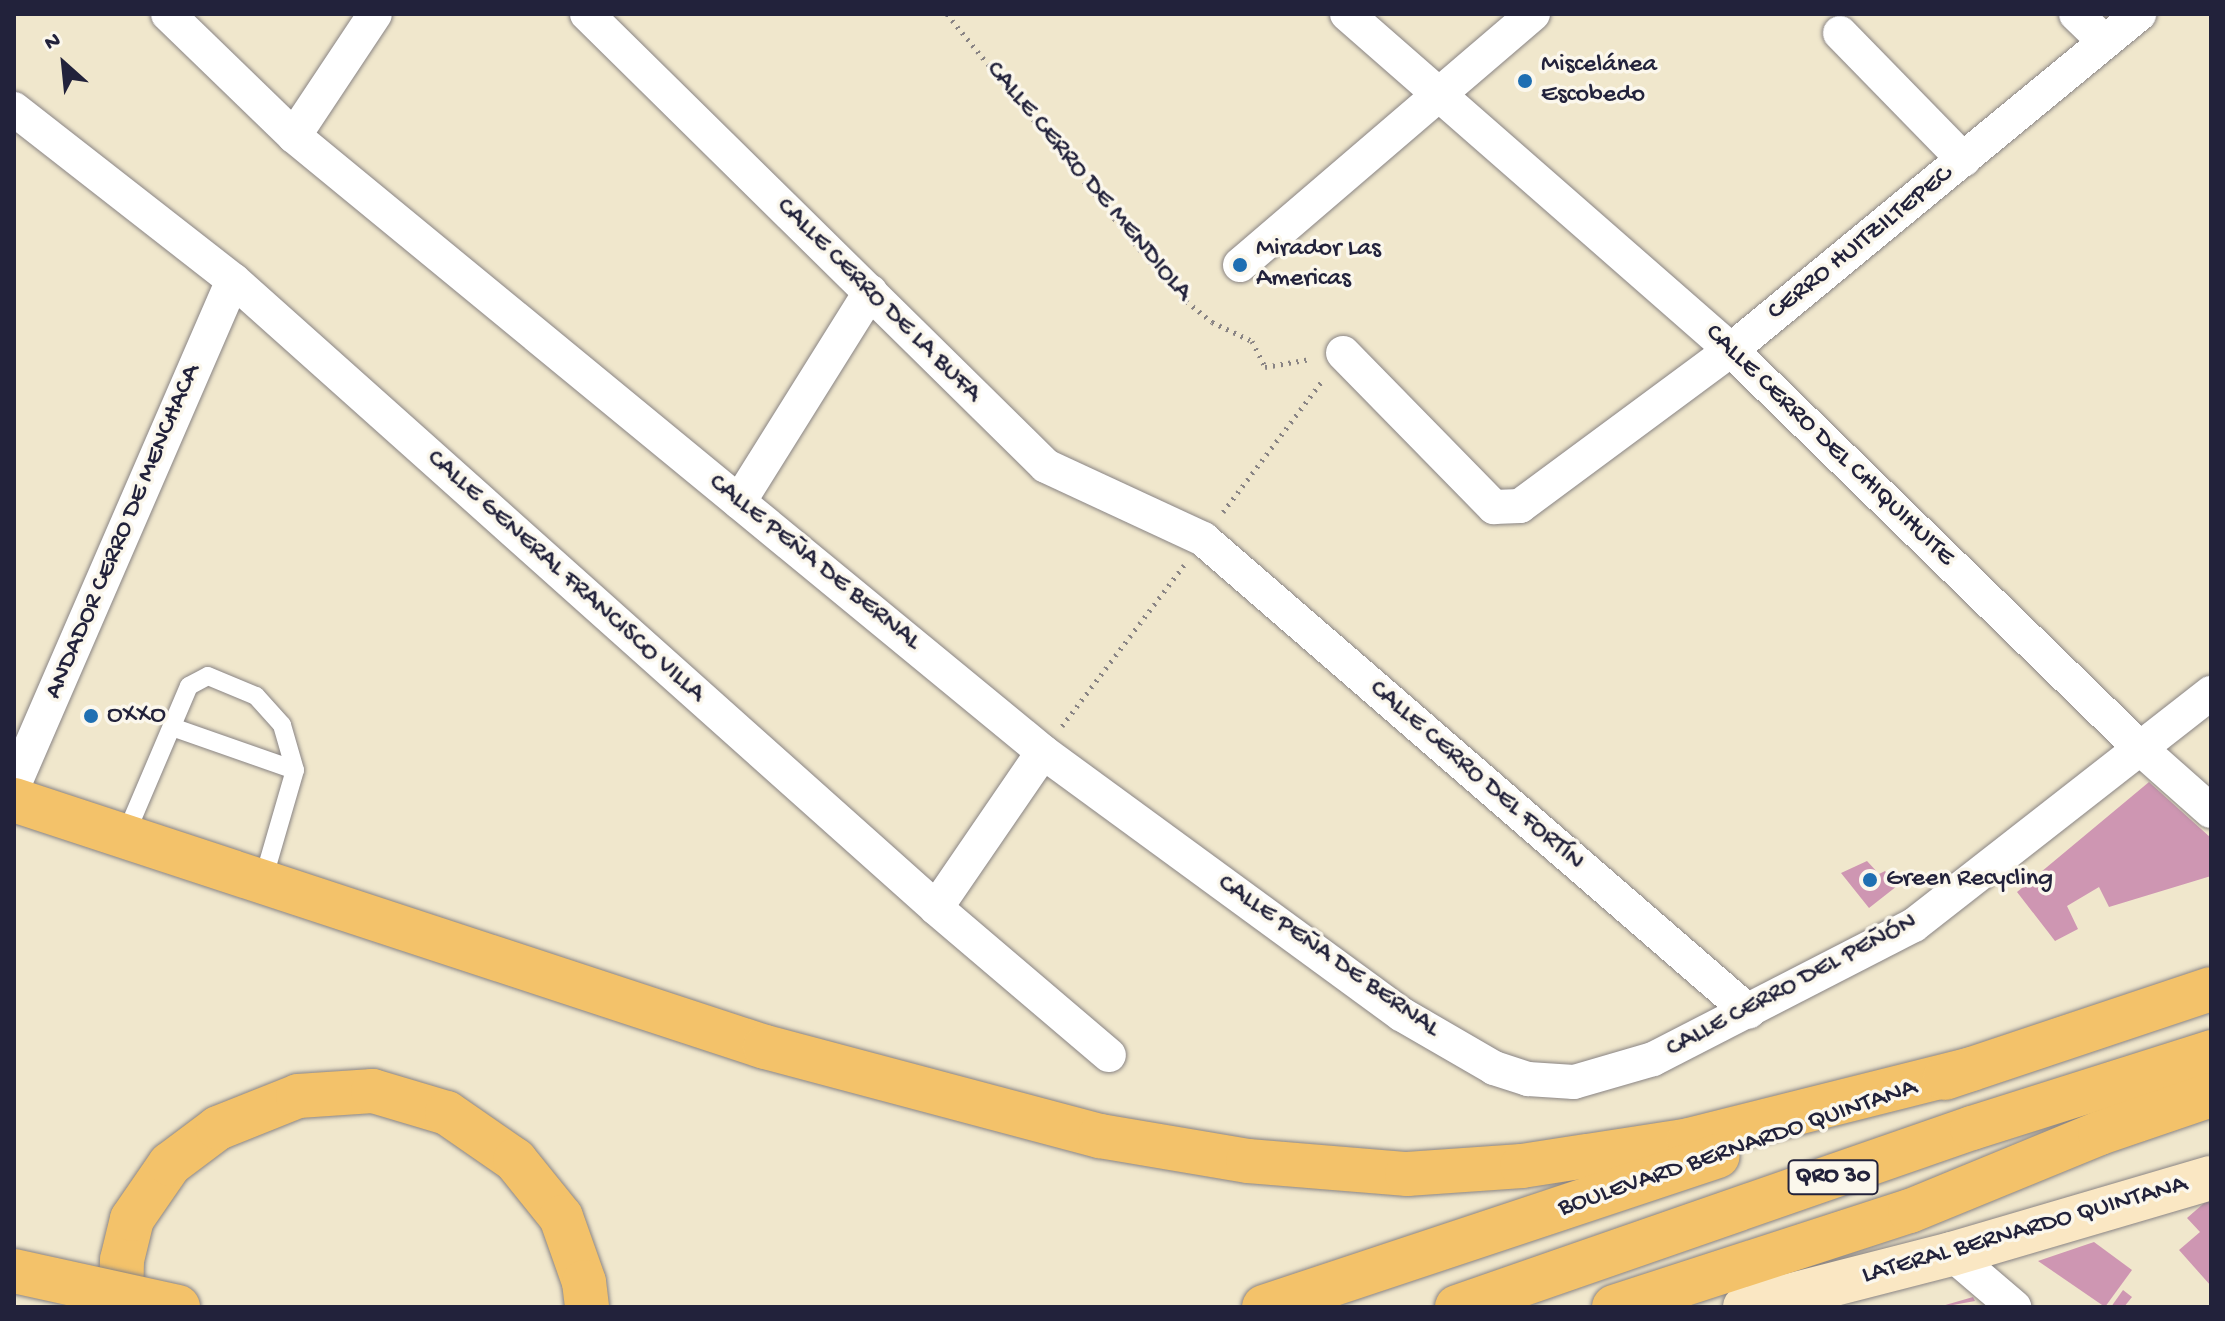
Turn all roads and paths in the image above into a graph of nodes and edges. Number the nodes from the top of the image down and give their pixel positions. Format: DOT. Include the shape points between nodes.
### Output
graph roads {
  1 [pos="168,14"];
  2 [pos="375,14"];
  3 [pos="587,14"];
  4 [pos="947,14"];
  5 [pos="1347,14"];
  6 [pos="1533,14"];
  7 [pos="2076,14"];
  8 [pos="2139,14"];
  9 [pos="1840,33"];
  10 [pos="2104,41"];
  11 [pos="1439,91"];
  12 [pos="14,109"];
  13 [pos="294,136"];
  14 [pos="1964,160"];
  15 [pos="1240,265"];
  16 [pos="233,280"];
  17 [pos="870,292"];
  18 [pos="1731,350"];
  19 [pos="1343,353"];
  20 [pos="739,502"];
  21 [pos="1203,539"];
  22 [pos="2211,693"];
  23 [pos="172,727"];
  24 [pos="2142,750"];
  25 [pos="1043,752"];
  26 [pos="295,770"];
  27 [pos="14,785"];
  28 [pos="14,800"];
  29 [pos="2211,811"];
  30 [pos="125,836"];
  31 [pos="263,880"];
  32 [pos="936,908"];
  33 [pos="2211,989"];
  34 [pos="1749,1012"];
  35 [pos="2211,1052"];
  36 [pos="1109,1055"];
  37 [pos="1494,1068"];
  38 [pos="1971,1069"];
  39 [pos="2211,1095"];
  40 [pos="2211,1178"];
  41 [pos="1952,1254"];
  42 [pos="14,1271"];
  43 [pos="121,1307"];
  44 [pos="178,1307"];
  45 [pos="587,1307"];
  46 [pos="1264,1307"];
  47 [pos="1457,1307"];
  48 [pos="1614,1307"];
  49 [pos="1745,1307"];
  50 [pos="2014,1307"];
  1 -- 13 [label="street, CALLE PEÑA DE BERNAL"];
  2 -- 13 [label="street"];
  3 -- 17 [label="street, CALLE CERRO DE LA BUFA"];
  4 -- 19 [label="path, CALLE CERRO DE MENDIOLA" via="1174,291 1212,322 1252,341 1265,367"];
  5 -- 11 [label="street, CALLE CERRO DEL CHIQUIHUITE"];
  6 -- 11 [label="street"];
  7 -- 10 [label="street"];
  8 -- 10 [label="street, CERRO HUITZILTEPEC"];
  9 -- 14 [label="street"];
  10 -- 14 [label="street, CERRO HUITZILTEPEC"];
  11 -- 15 [label="street"];
  11 -- 18 [label="street, CALLE CERRO DEL CHIQUIHUITE"];
  12 -- 16 [label="street, CALLE GENERAL FRANCISCO VILLA"];
  13 -- 20 [label="street, CALLE PEÑA DE BERNAL"];
  14 -- 18 [label="street, CERRO HUITZILTEPEC"];
  16 -- 27 [label="street, ANDADOR CERRO DE MENCHACA"];
  16 -- 32 [label="street, CALLE GENERAL FRANCISCO VILLA"];
  17 -- 20 [label="street"];
  17 -- 21 [label="street, CALLE CERRO DE LA BUFA" via="1046,466"];
  18 -- 19 [label="street, CERRO HUITZILTEPEC" via="1560,481 1520,506 1494,507"];
  18 -- 24 [label="street, CALLE CERRO DEL CHIQUIHUITE"];
  20 -- 25 [label="street, CALLE PEÑA DE BERNAL"];
  21 -- 34 [label="street, CALLE CERRO DEL FORTÍN"];
  22 -- 24 [label="street, CALLE CERRO DEL PEÑÓN"];
  23 -- 26 [label="lane"];
  23 -- 26 [label="lane" via="189,686 208,676 256,696 282,725"];
  23 -- 30 [label="lane"];
  24 -- 29 [label="street, CALLE CERRO DEL CHIQUIHUITE"];
  24 -- 34 [label="street, CALLE CERRO DEL PEÑÓN" via="1914,925"];
  25 -- 32 [label="street"];
  25 -- 37 [label="street, CALLE PEÑA DE BERNAL" via="1401,1014"];
  26 -- 31 [label="lane"];
  28 -- 30 [label="main road"];
  30 -- 31 [label="main road"];
  31 -- 38 [label="main road" via="765,1047 1100,1136 1248,1161 1407,1174 1522,1166 1689,1140"];
  32 -- 36 [label="street, CALLE GENERAL FRANCISCO VILLA"];
  33 -- 38 [label="main road, BOULEVARD BERNARDO QUINTANA / QRO 30"];
  34 -- 37 [label="street, CALLE CERRO DEL PEÑÓN" via="1653,1059 1574,1082 1528,1079"];
  35 -- 47 [label="main road, QRO 30" via="1972,1128"];
  38 -- 46 [label="main road, BOULEVARD BERNARDO QUINTANA / QRO 30" via="1408,1263"];
  39 -- 48 [label="main road" via="2100,1133 1910,1211"];
  40 -- 41 [label="street, LATERAL BERNARDO QUINTANA"];
  41 -- 49 [label="street, LATERAL BERNARDO QUINTANA"];
  41 -- 50 [label="street"];
  42 -- 44 [label="main road, bridge"];
  43 -- 45 [label="main road" via="122,1260 132,1219 170,1164 218,1128 298,1096 373,1091 447,1113 515,1160 561,1217 584,1282"];
}
